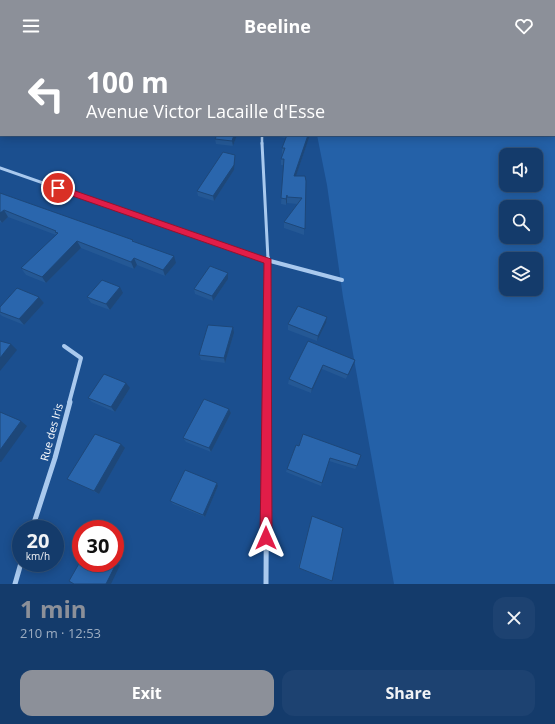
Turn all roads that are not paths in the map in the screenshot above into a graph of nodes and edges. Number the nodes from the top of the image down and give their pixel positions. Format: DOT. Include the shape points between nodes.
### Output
graph roads {
  1 [pos="262,136"];
  2 [pos="0,168"];
  3 [pos="268,261"];
  4 [pos="342,280"];
  5 [pos="64,346"];
  6 [pos="35,520"];
  7 [pos="18,572"];
  8 [pos="15,584"];
  9 [pos="266,584"];
  1 -- 3 [label="street"];
  2 -- 3 [label="street"];
  3 -- 4 [label="street"];
  3 -- 9 [label="street"];
  5 -- 6 [label="street, Rue des Iris" via="81,358 55,458"];
  7 -- 8 [label="street"];
}
